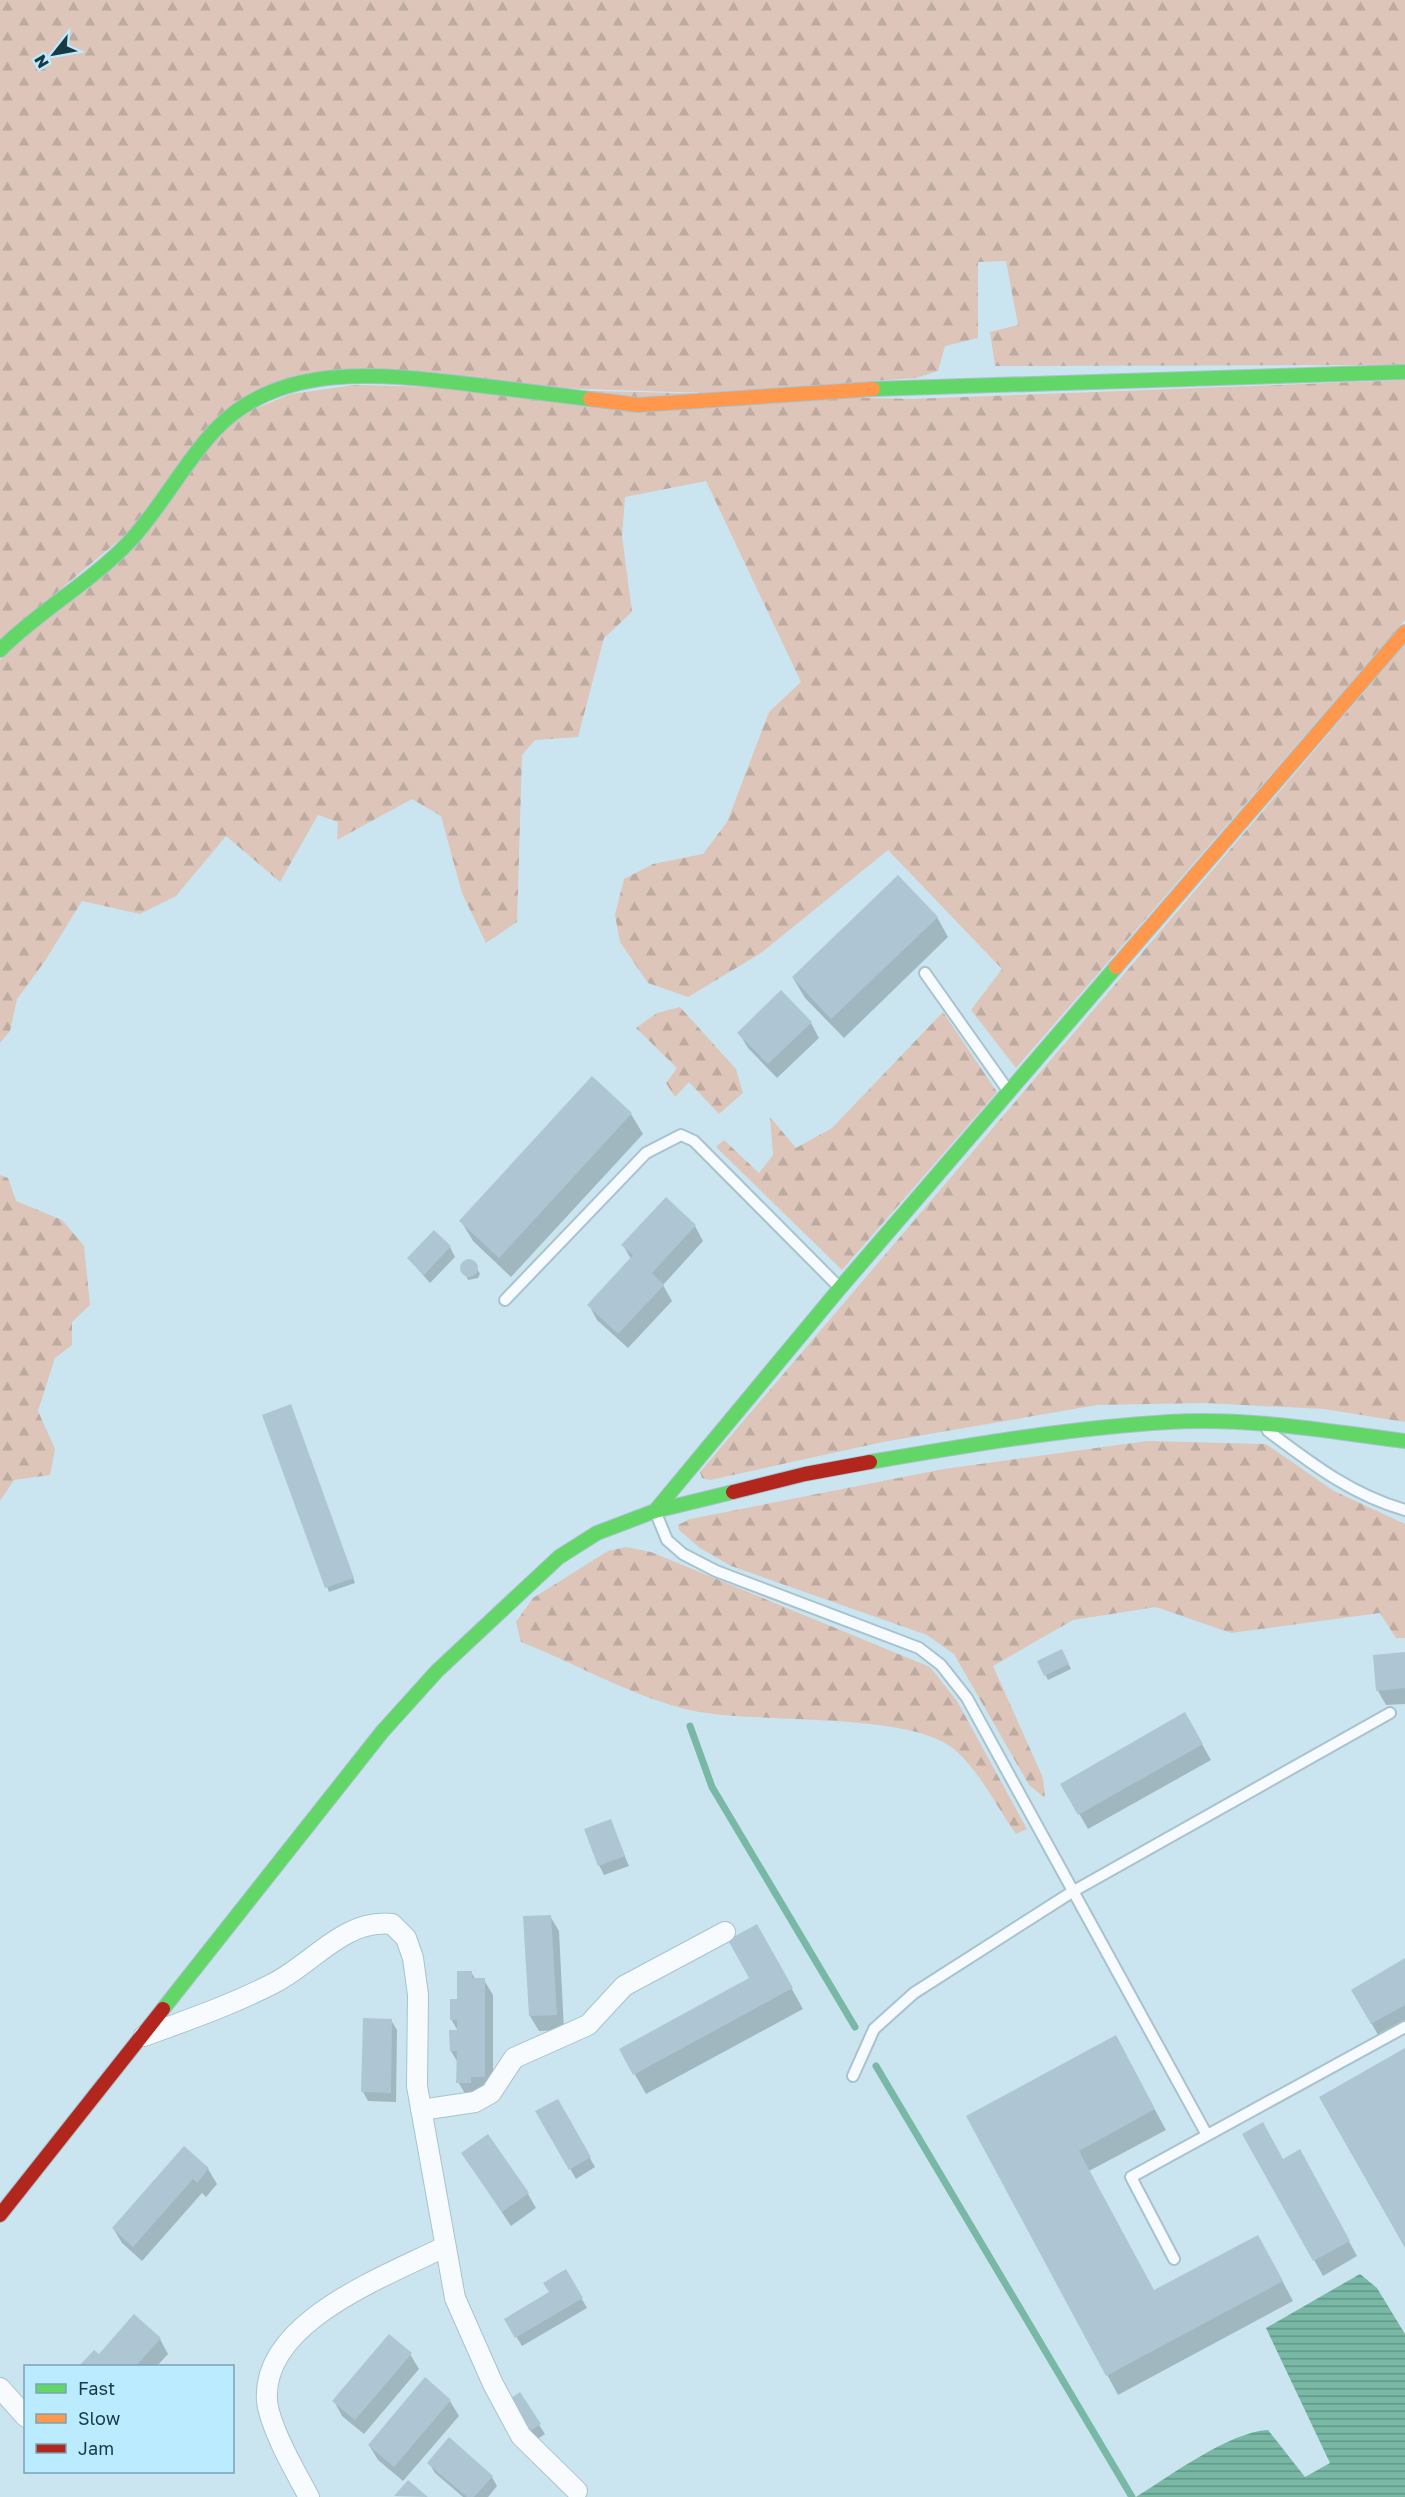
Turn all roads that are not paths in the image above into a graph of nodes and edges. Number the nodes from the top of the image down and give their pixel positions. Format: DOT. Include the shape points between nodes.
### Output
graph roads {
  1 [pos="1405,372"];
  2 [pos="1405,632"];
  3 [pos="0,650"];
  4 [pos="925,973"];
  5 [pos="1009,1092"];
  6 [pos="840,1288"];
  7 [pos="505,1300"];
  8 [pos="1258,1424"];
  9 [pos="1405,1441"];
  10 [pos="1405,1510"];
  11 [pos="655,1511"];
  12 [pos="1390,1713"];
  13 [pos="1072,1892"];
  14 [pos="725,1932"];
  15 [pos="1405,2027"];
  16 [pos="144,2036"];
  17 [pos="853,2076"];
  18 [pos="421,2110"];
  19 [pos="1207,2135"];
  20 [pos="0,2215"];
  21 [pos="444,2247"];
  22 [pos="1174,2259"];
  23 [pos="0,2388"];
  24 [pos="24,2415"];
  25 [pos="577,2491"];
  26 [pos="309,2497"];
  1 -- 3 [label="street" via="921,386 638,405 400,376 356,374 286,386 246,404 216,430 130,542"];
  2 -- 5 [label="street"];
  4 -- 5 [label="lane"];
  5 -- 6 [label="street"];
  6 -- 7 [label="lane" via="694,1141 681,1135 646,1153"];
  6 -- 11 [label="street"];
  8 -- 9 [label="street"];
  8 -- 10 [label="lane" via="1327,1476 1376,1502"];
  8 -- 11 [label="street" via="1170,1422 990,1441 805,1474"];
  11 -- 13 [label="lane" via="667,1540 683,1554 716,1571 920,1648 941,1665 967,1698"];
  11 -- 16 [label="street" via="597,1533 559,1557 437,1671 292,1843"];
  12 -- 13 [label="lane"];
  13 -- 17 [label="lane" via="914,1993 874,2029"];
  13 -- 19 [label="lane"];
  14 -- 18 [label="street" via="624,1986 588,2025 514,2058 491,2093 475,2102"];
  15 -- 19 [label="lane"];
  16 -- 18 [label="street" via="277,1981 349,1931 375,1922 392,1924 406,1938 413,1958 418,1995 417,2086"];
  16 -- 20 [label="street"];
  18 -- 21 [label="street"];
  19 -- 22 [label="lane" via="1131,2176"];
  21 -- 25 [label="street" via="455,2298 498,2394 522,2436"];
  21 -- 26 [label="street" via="312,2318 287,2342 271,2373 267,2401 280,2440"];
  23 -- 24 [label="street"];
}
